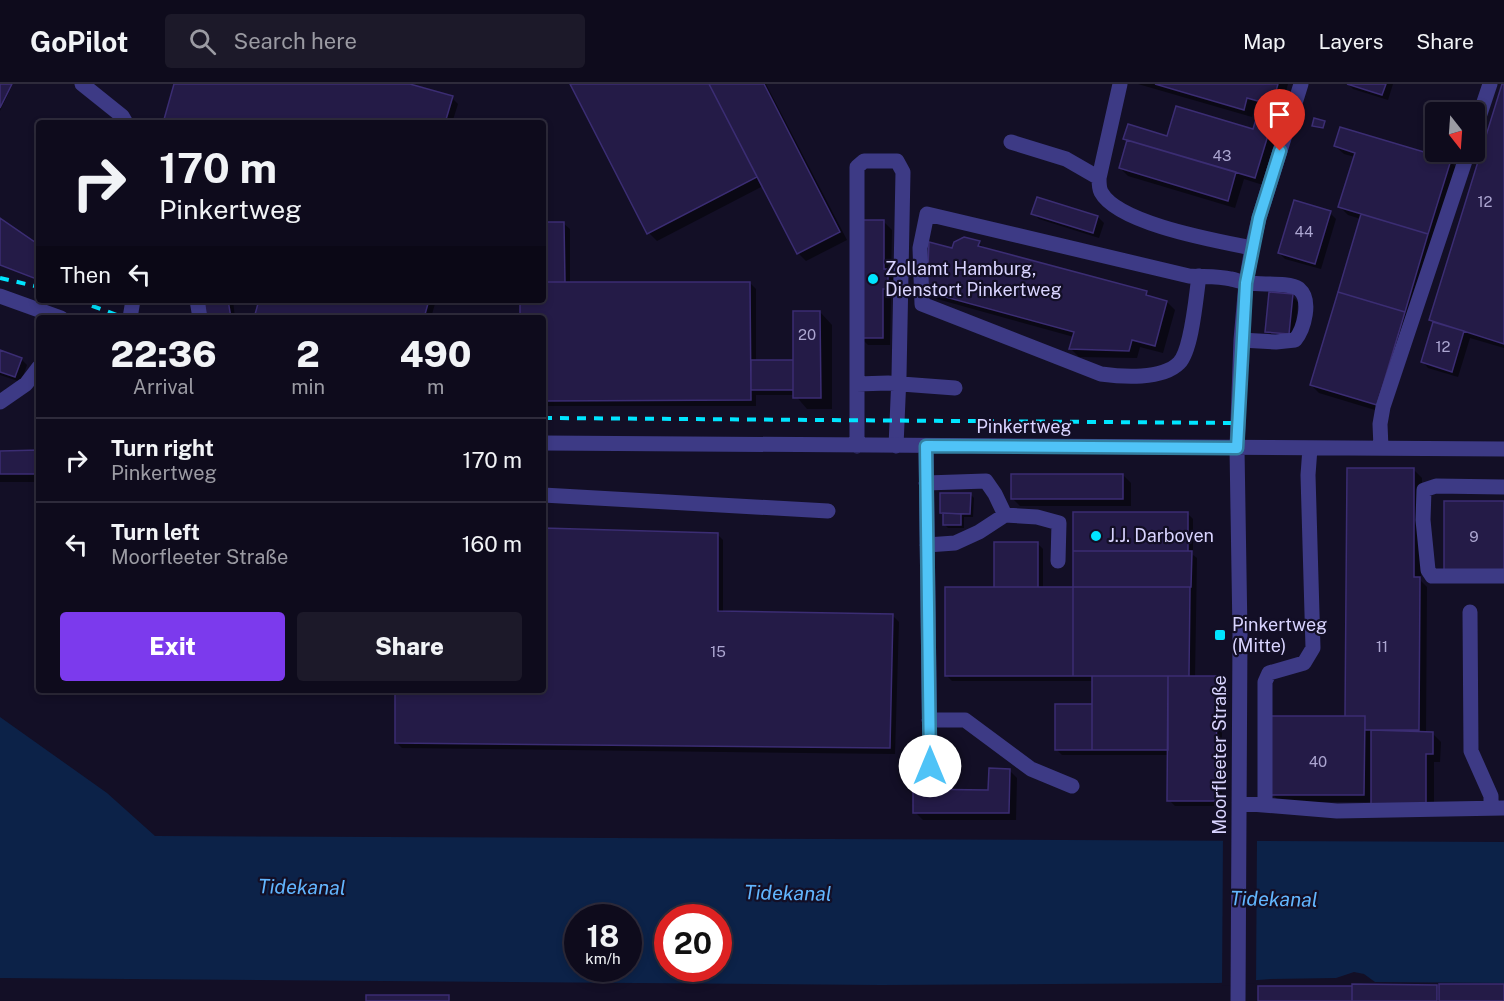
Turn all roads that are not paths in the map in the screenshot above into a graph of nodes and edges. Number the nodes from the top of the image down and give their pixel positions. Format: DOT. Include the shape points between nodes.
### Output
graph roads {
  1 [pos="82,84"];
  2 [pos="1120,84"];
  3 [pos="1301,84"];
  4 [pos="1490,84"];
  5 [pos="1484,102"];
  6 [pos="124,120"];
  7 [pos="1011,142"];
  8 [pos="1465,162"];
  9 [pos="1099,178"];
  10 [pos="1252,248"];
  11 [pos="1199,276"];
  12 [pos="1246,283"];
  13 [pos="0,296"];
  14 [pos="50,315"];
  15 [pos="1241,340"];
  16 [pos="36,371"];
  17 [pos="857,384"];
  18 [pos="898,384"];
  19 [pos="955,388"];
  20 [pos="3,398"];
  21 [pos="546,443"];
  22 [pos="857,446"];
  23 [pos="896,446"];
  24 [pos="926,446"];
  25 [pos="1237,448"];
  26 [pos="1310,448"];
  27 [pos="1381,448"];
  28 [pos="1504,449"];
  29 [pos="926,483"];
  30 [pos="1504,487"];
  31 [pos="546,495"];
  32 [pos="828,511"];
  33 [pos="1005,515"];
  34 [pos="927,545"];
  35 [pos="1058,561"];
  36 [pos="1504,576"];
  37 [pos="1470,612"];
  38 [pos="929,720"];
  39 [pos="930,766"];
  40 [pos="1072,786"];
  41 [pos="1239,803"];
  42 [pos="1265,805"];
  43 [pos="1498,808"];
  44 [pos="1238,999"];
  1 -- 6 [label="street"];
  2 -- 9 [label="street"];
  3 -- 10 [label="street, Moorfleeter Straße"];
  4 -- 5 [label="street"];
  7 -- 9 [label="street" via="1066,159"];
  8 -- 27 [label="street" via="1383,407"];
  9 -- 10 [label="street" via="1101,192 1117,208 1162,227"];
  10 -- 12 [label="street, Moorfleeter Straße"];
  11 -- 11 [label="street" via="927,214 920,248 922,304 1101,374 1124,378 1164,372 1179,363 1189,343"];
  11 -- 12 [label="street"];
  12 -- 15 [label="street, Moorfleeter Straße"];
  12 -- 15 [label="street" via="1297,288 1306,300 1295,340"];
  13 -- 14 [label="street"];
  15 -- 25 [label="street, Moorfleeter Straße"];
  16 -- 20 [label="street" via="26,384"];
  17 -- 18 [label="street"];
  17 -- 18 [label="street" via="856,167 864,161 897,161 903,172"];
  17 -- 22 [label="street"];
  18 -- 19 [label="street"];
  18 -- 23 [label="street"];
  21 -- 22 [label="street, Pinkertweg"];
  22 -- 23 [label="street, Pinkertweg"];
  23 -- 24 [label="street, Pinkertweg"];
  24 -- 25 [label="street, Pinkertweg"];
  24 -- 29 [label="street"];
  25 -- 26 [label="street, Pinkertweg"];
  25 -- 41 [label="street, Moorfleeter Straße"];
  26 -- 27 [label="street, Pinkertweg"];
  26 -- 42 [label="street" via="1313,648 1304,663 1269,673 1265,682"];
  27 -- 28 [label="street, Pinkertweg"];
  29 -- 33 [label="street" via="986,481"];
  29 -- 34 [label="street"];
  30 -- 36 [label="street" via="1436,486 1424,490 1423,520 1432,576"];
  31 -- 32 [label="street"];
  33 -- 34 [label="street" via="955,543"];
  33 -- 35 [label="street" via="1059,523"];
  34 -- 38 [label="street"];
  37 -- 43 [label="street" via="1471,751"];
  38 -- 39 [label="street"];
  38 -- 40 [label="street" via="965,720 1031,769"];
  41 -- 42 [label="street"];
  41 -- 44 [label="street, Moorfleeter Straße"];
  42 -- 43 [label="street" via="1338,811"];
}
